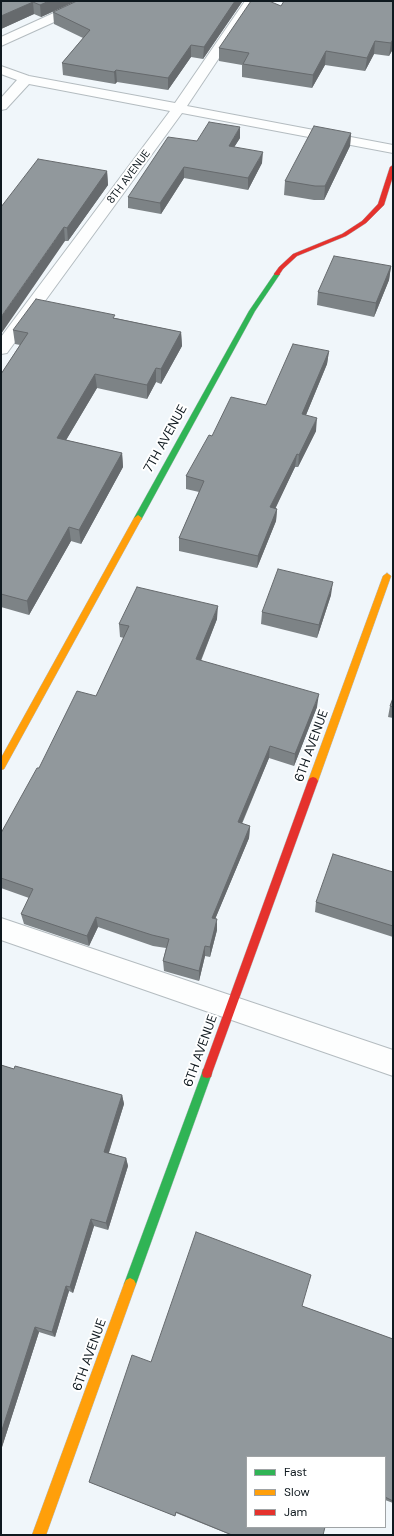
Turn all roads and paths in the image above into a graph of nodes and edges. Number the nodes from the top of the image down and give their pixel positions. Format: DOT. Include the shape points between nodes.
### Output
graph roads {
  1 [pos="90,1"];
  2 [pos="251,1"];
  3 [pos="1,42"];
  4 [pos="1,70"];
  5 [pos="26,79"];
  6 [pos="1,106"];
  7 [pos="179,108"];
  8 [pos="393,149"];
  9 [pos="393,167"];
  10 [pos="1,349"];
  11 [pos="387,576"];
  12 [pos="1,766"];
  13 [pos="1,929"];
  14 [pos="231,1008"];
  15 [pos="393,1063"];
  16 [pos="39,1535"];
  1 -- 3 [label="street"];
  2 -- 7 [label="street, 8TH AVENUE"];
  4 -- 5 [label="street"];
  5 -- 6 [label="street"];
  5 -- 7 [label="street"];
  7 -- 8 [label="street"];
  7 -- 10 [label="street, 8TH AVENUE"];
  9 -- 12 [label="street, 7TH AVENUE" via="380,205 364,222 344,234 295,255 281,268 256,305"];
  11 -- 14 [label="street, 6TH AVENUE"];
  13 -- 14 [label="street"];
  14 -- 15 [label="street"];
  14 -- 16 [label="street, 6TH AVENUE"];
}
